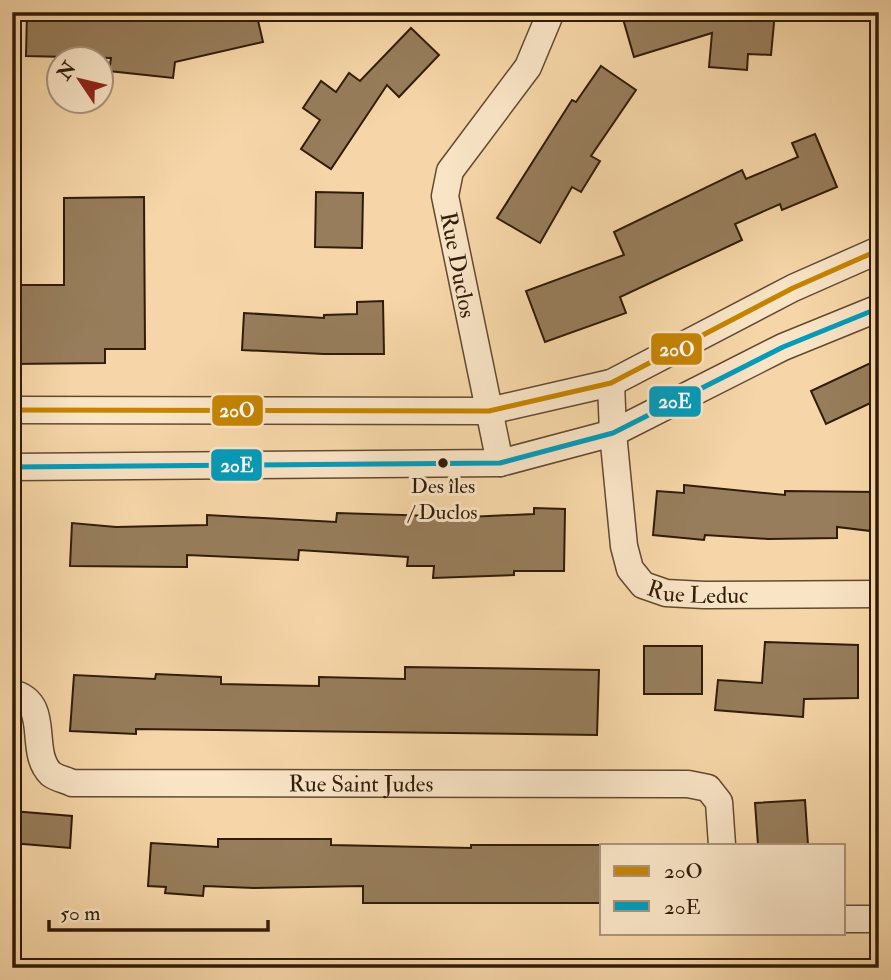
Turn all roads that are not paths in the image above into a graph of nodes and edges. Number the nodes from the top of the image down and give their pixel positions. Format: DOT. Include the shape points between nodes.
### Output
graph roads {
  1 [pos="551,12"];
  2 [pos="879,250"];
  3 [pos="879,308"];
  4 [pos="611,383"];
  5 [pos="12,410"];
  6 [pos="489,411"];
  7 [pos="613,433"];
  8 [pos="500,463"];
  9 [pos="12,467"];
  10 [pos="879,594"];
  11 [pos="12,693"];
  12 [pos="722,844"];
  13 [pos="846,919"];
  14 [pos="879,919"];
  1 -- 6 [label="street, Rue Duclos" via="528,67 450,171 445,196"];
  2 -- 4 [label="street" via="793,288"];
  3 -- 7 [label="street" via="783,347"];
  4 -- 6 [label="street"];
  4 -- 7 [label="street, Rue Leduc"];
  5 -- 6 [label="street"];
  6 -- 8 [label="street, Rue Duclos"];
  7 -- 8 [label="street"];
  7 -- 10 [label="street, Rue Leduc" via="624,546 630,569 643,585 666,593 704,595"];
  8 -- 9 [label="street"];
  11 -- 12 [label="street, Rue Saint Judes" via="28,700 33,709 39,725 40,758 52,774 72,783 688,784 708,788 719,802"];
  13 -- 14 [label="street"];
}
